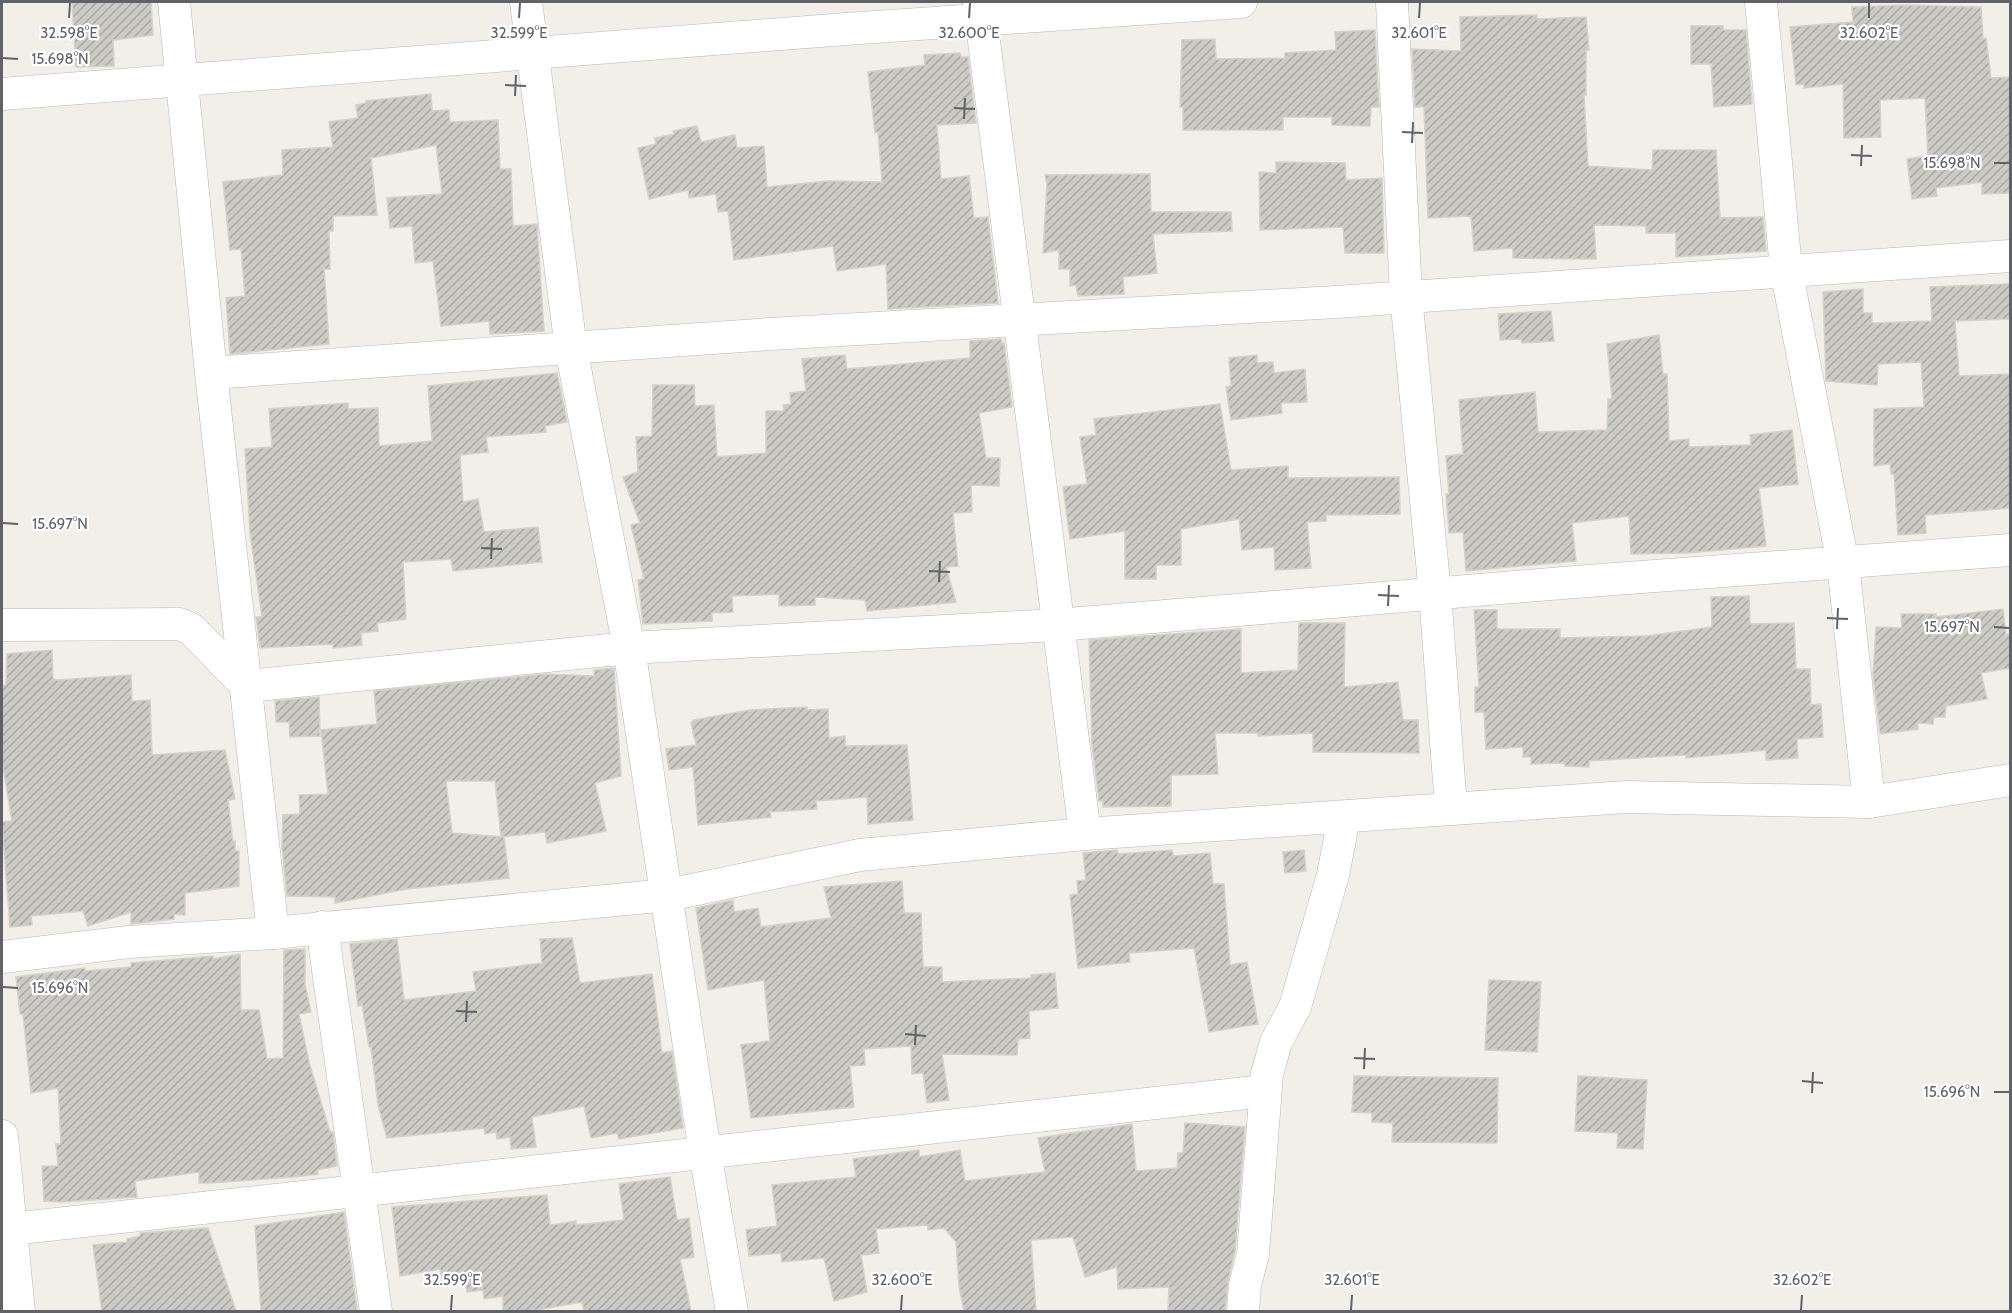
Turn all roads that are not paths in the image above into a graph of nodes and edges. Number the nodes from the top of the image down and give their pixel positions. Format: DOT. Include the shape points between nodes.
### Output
graph roads {
  1 [pos="174,2"];
  2 [pos="526,2"];
  3 [pos="1241,2"];
  4 [pos="1392,2"];
  5 [pos="1761,2"];
  6 [pos="1177,3"];
  7 [pos="980,10"];
  8 [pos="845,15"];
  9 [pos="533,54"];
  10 [pos="182,80"];
  11 [pos="2,94"];
  12 [pos="2010,256"];
  13 [pos="1786,269"];
  14 [pos="1406,296"];
  15 [pos="1019,320"];
  16 [pos="571,348"];
  17 [pos="211,373"];
  18 [pos="2010,550"];
  19 [pos="1843,564"];
  20 [pos="1436,593"];
  21 [pos="1057,625"];
  22 [pos="2,626"];
  23 [pos="629,648"];
  24 [pos="247,686"];
  25 [pos="2010,780"];
  26 [pos="1869,802"];
  27 [pos="1451,808"];
  28 [pos="1344,818"];
  29 [pos="1085,834"];
  30 [pos="668,895"];
  31 [pos="322,927"];
  32 [pos="273,933"];
  33 [pos="2,957"];
  34 [pos="1265,1091"];
  35 [pos="2,1136"];
  36 [pos="705,1152"];
  37 [pos="357,1189"];
  38 [pos="6,1230"];
  39 [pos="19,1311"];
  40 [pos="376,1311"];
  41 [pos="732,1311"];
  42 [pos="1243,1311"];
  1 -- 10 [label="street"];
  2 -- 9 [label="street"];
  3 -- 6 [label="street"];
  4 -- 14 [label="street"];
  5 -- 13 [label="street"];
  6 -- 7 [label="street"];
  7 -- 8 [label="street"];
  7 -- 15 [label="street"];
  8 -- 9 [label="street"];
  9 -- 10 [label="street"];
  9 -- 16 [label="street"];
  10 -- 11 [label="street"];
  10 -- 17 [label="street"];
  12 -- 13 [label="street"];
  13 -- 14 [label="street"];
  13 -- 19 [label="street"];
  14 -- 15 [label="street"];
  14 -- 20 [label="street"];
  15 -- 16 [label="street"];
  15 -- 21 [label="street"];
  16 -- 17 [label="street"];
  16 -- 23 [label="street"];
  17 -- 24 [label="street"];
  18 -- 19 [label="street"];
  19 -- 20 [label="street"];
  19 -- 26 [label="street"];
  20 -- 21 [label="street"];
  20 -- 27 [label="street"];
  21 -- 23 [label="street"];
  21 -- 29 [label="street"];
  22 -- 24 [label="street" via="179,624 191,629"];
  23 -- 24 [label="street"];
  23 -- 30 [label="street"];
  24 -- 32 [label="street"];
  25 -- 26 [label="street"];
  26 -- 27 [label="street" via="1626,797"];
  27 -- 28 [label="street"];
  28 -- 29 [label="street"];
  28 -- 34 [label="street" via="1299,996 1276,1042"];
  29 -- 30 [label="street" via="860,855"];
  30 -- 31 [label="street"];
  30 -- 36 [label="street"];
  31 -- 32 [label="street"];
  31 -- 37 [label="street"];
  32 -- 33 [label="street" via="129,942"];
  34 -- 36 [label="street"];
  34 -- 42 [label="street" via="1253,1254"];
  35 -- 38 [label="street"];
  36 -- 37 [label="street"];
  36 -- 41 [label="street"];
  37 -- 38 [label="street"];
  37 -- 40 [label="street"];
  38 -- 39 [label="street"];
}
